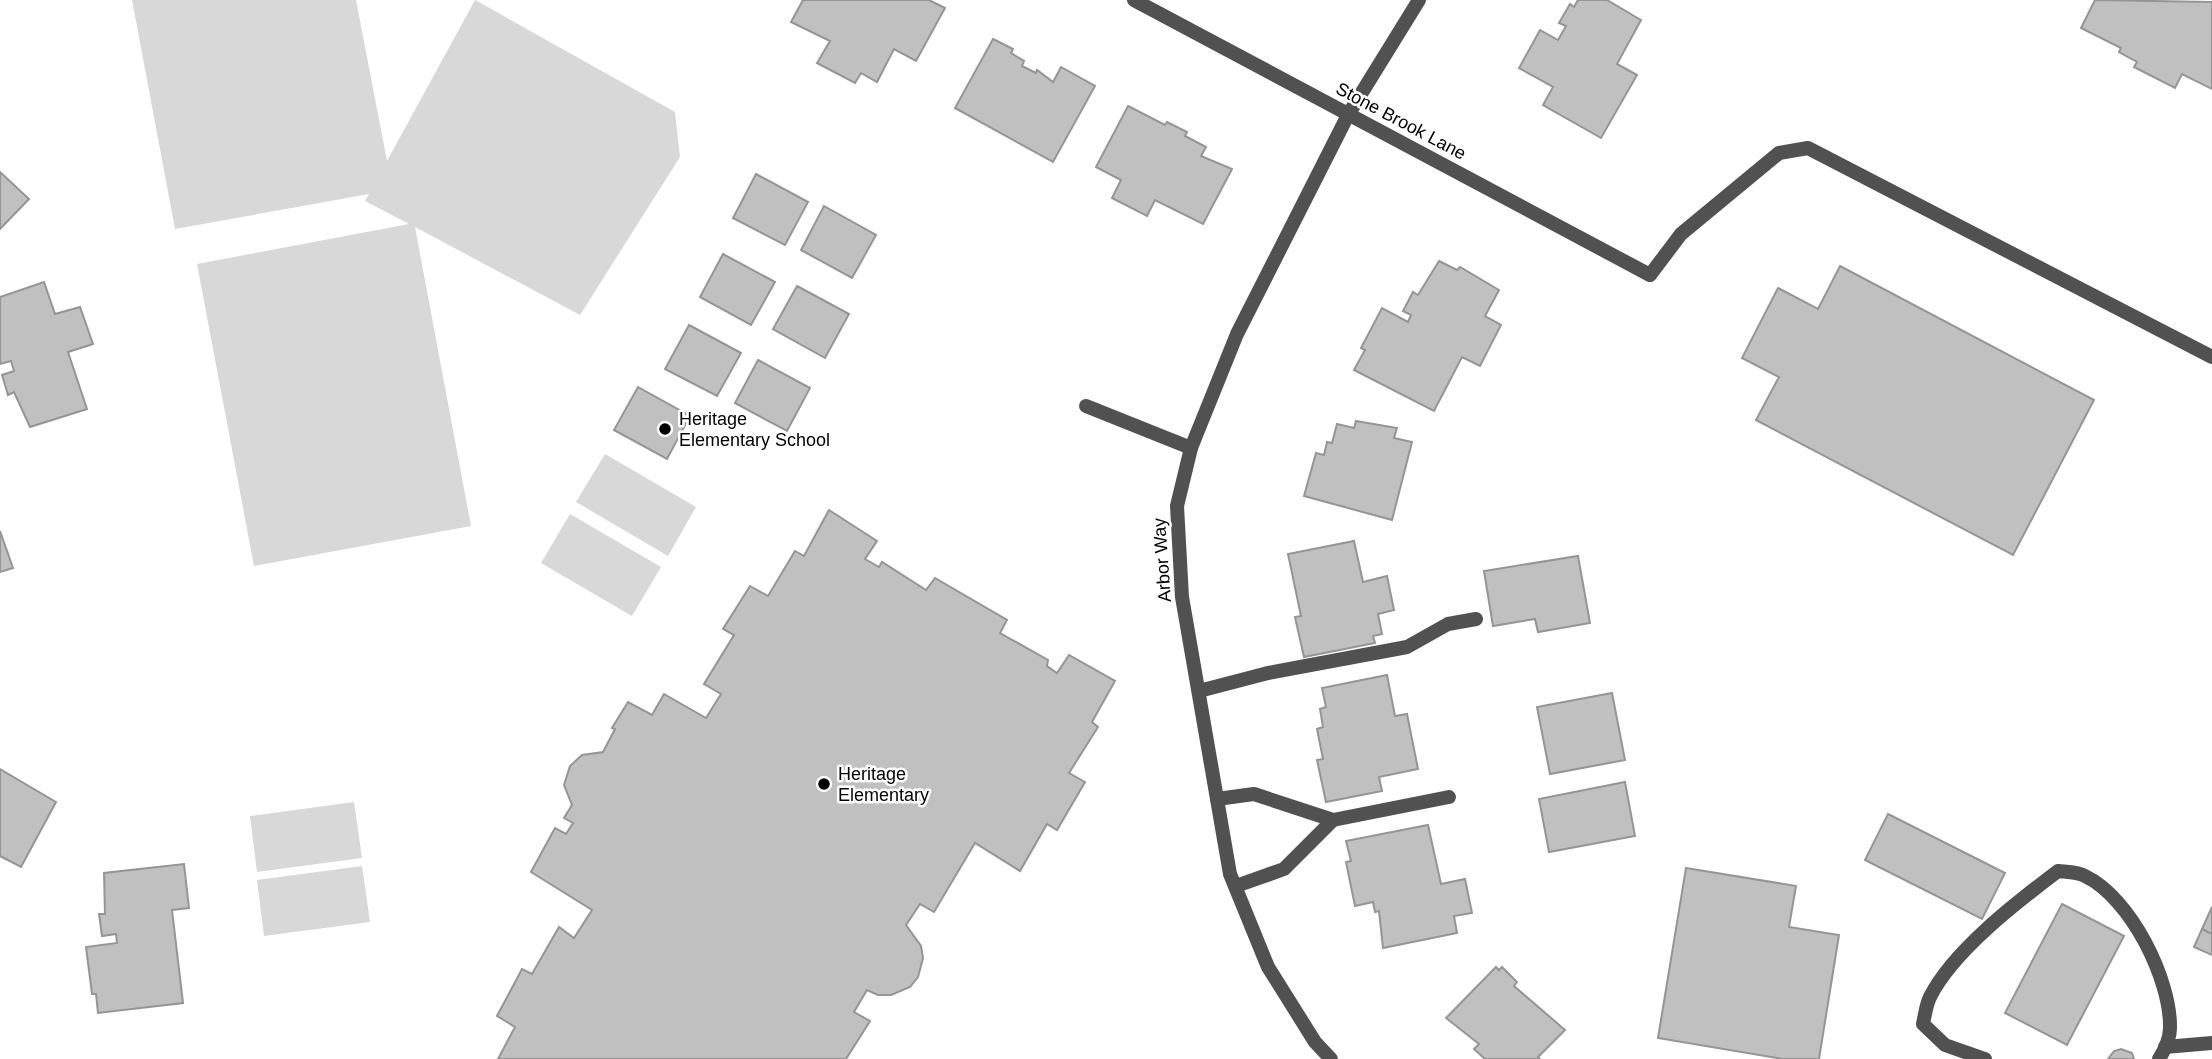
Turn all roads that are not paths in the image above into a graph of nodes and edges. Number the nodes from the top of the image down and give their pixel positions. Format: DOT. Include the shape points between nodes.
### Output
graph roads {
  1 [pos="1134,0"];
  2 [pos="1419,0"];
  3 [pos="1348,115"];
  4 [pos="2212,357"];
  5 [pos="1086,406"];
  6 [pos="1191,448"];
  7 [pos="1476,619"];
  8 [pos="1199,691"];
  9 [pos="1450,797"];
  10 [pos="1217,799"];
  11 [pos="1333,820"];
  12 [pos="1236,886"];
  13 [pos="2212,1043"];
  14 [pos="2162,1053"];
  15 [pos="1331,1059"];
  16 [pos="1985,1059"];
  1 -- 3 [label="street, Stone Brook Lane"];
  2 -- 3 [label="street, Arbor Way"];
  3 -- 4 [label="street, Stone Brook Lane" via="1650,275 1681,234 1779,153 1808,148"];
  3 -- 6 [label="street, Arbor Way" via="1237,334"];
  5 -- 6 [label="street"];
  6 -- 8 [label="street, Arbor Way" via="1177,506 1182,597"];
  7 -- 8 [label="street" via="1448,624 1407,647"];
  8 -- 10 [label="street, Arbor Way"];
  9 -- 11 [label="street"];
  10 -- 11 [label="street" via="1254,794"];
  10 -- 12 [label="street, Arbor Way"];
  11 -- 12 [label="street" via="1284,869"];
  12 -- 15 [label="street, Arbor Way" via="1268,967 1315,1042"];
  13 -- 14 [label="street"];
  14 -- 16 [label="street" via="2171,1032 2169,1006 2148,948 2127,914 2105,892 2085,876 2059,871 1975,943 1928,999 1923,1024 1945,1045"];
}
